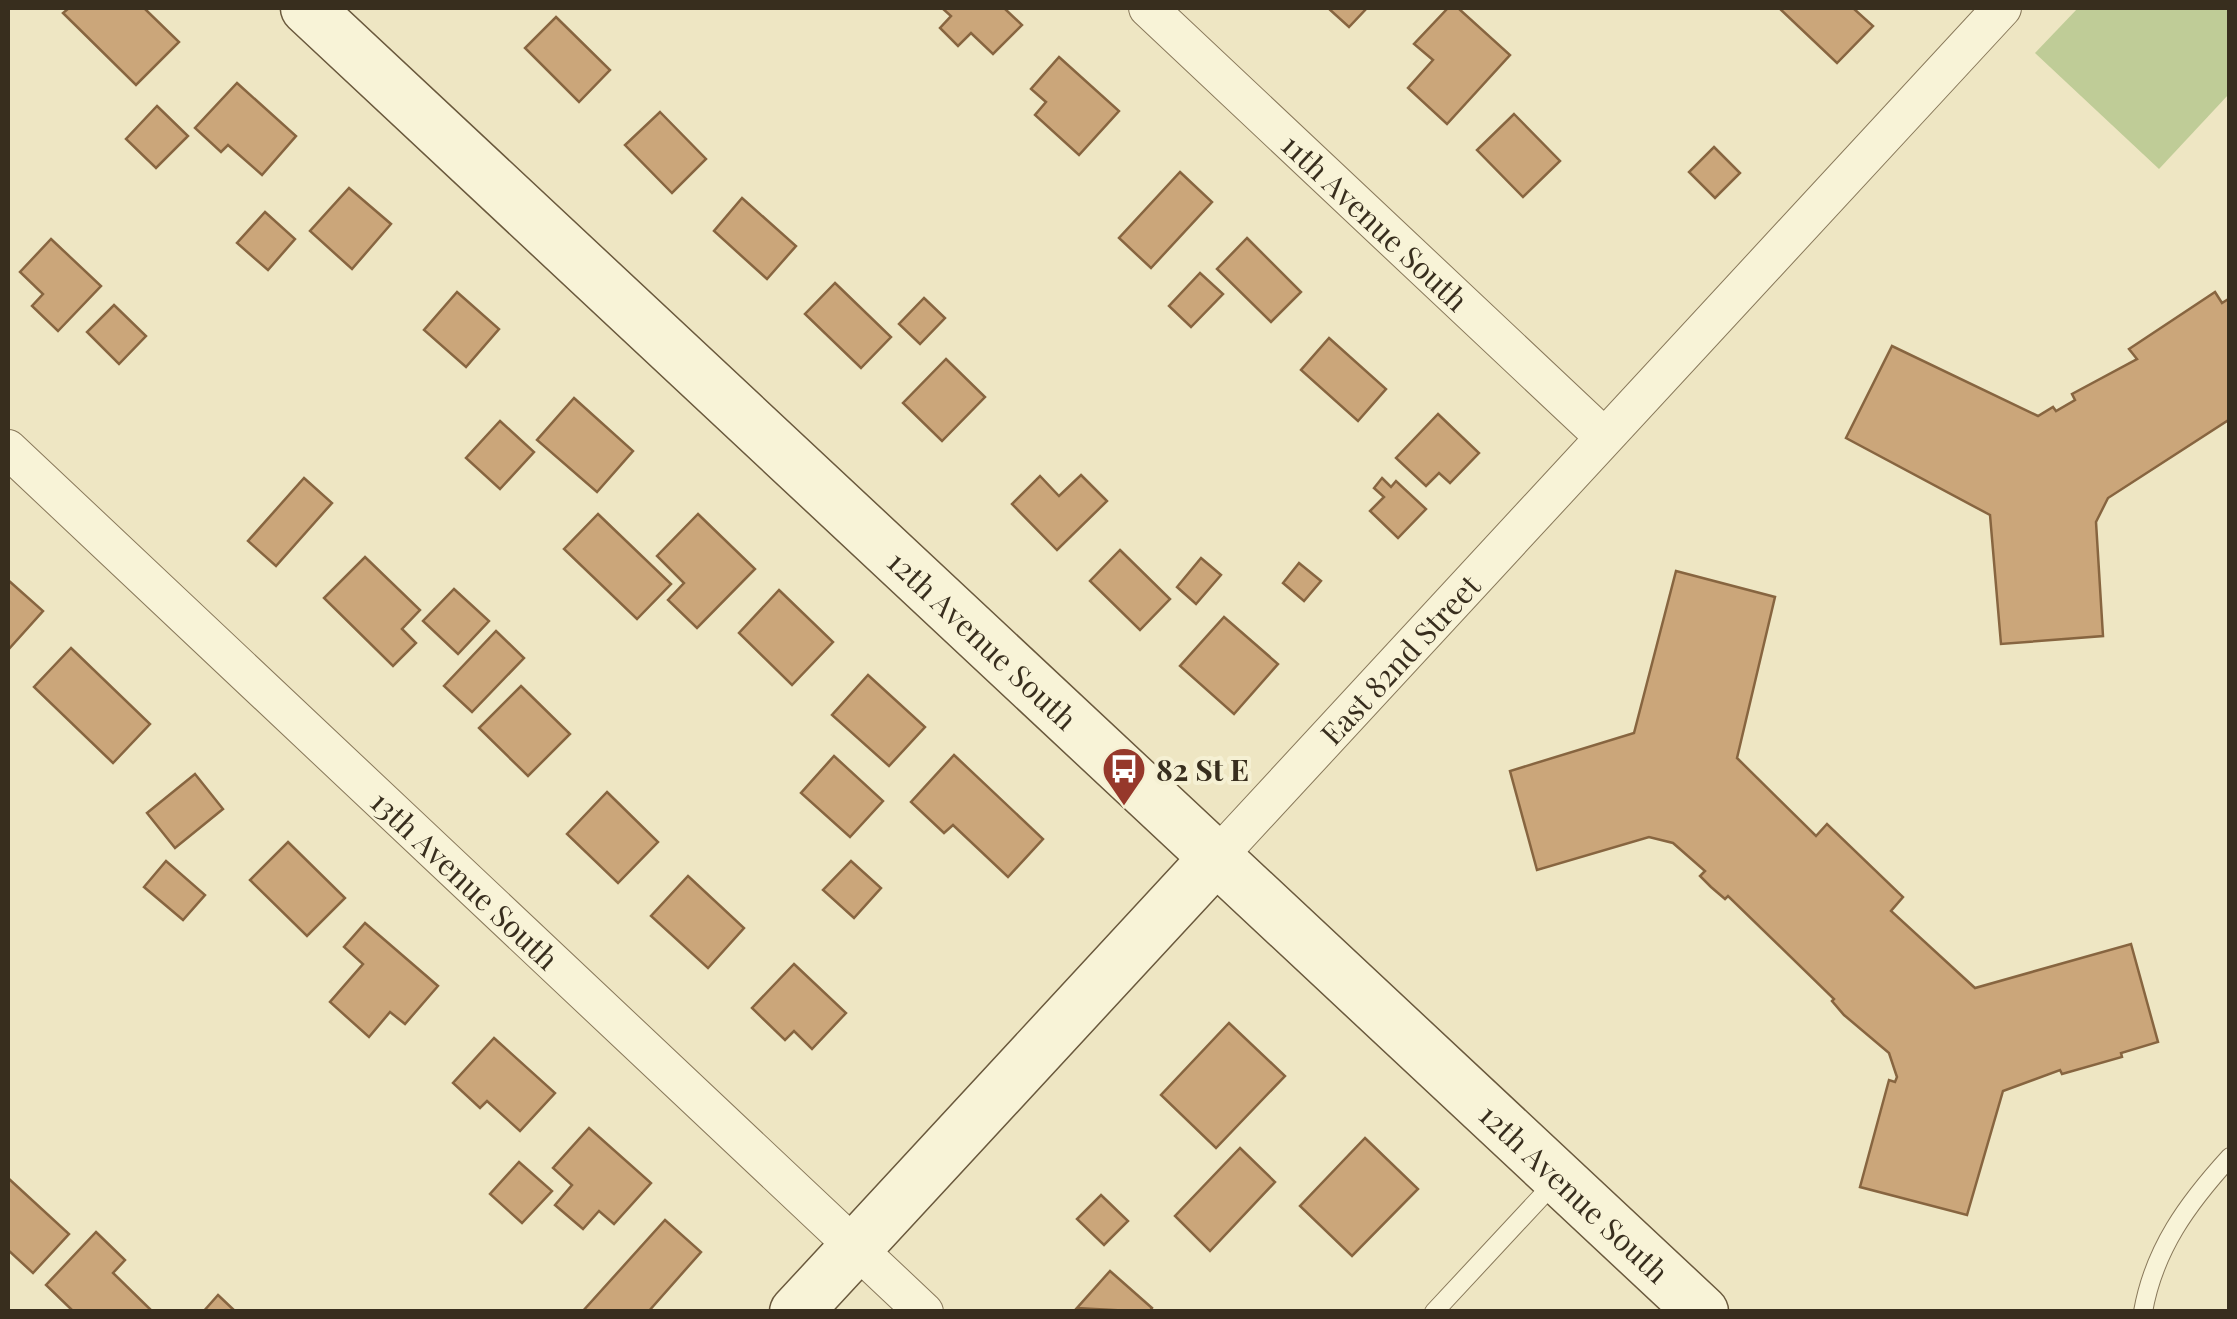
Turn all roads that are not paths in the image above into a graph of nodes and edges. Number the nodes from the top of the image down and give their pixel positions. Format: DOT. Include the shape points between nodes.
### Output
graph roads {
  1 [pos="307,8"];
  2 [pos="1148,8"];
  3 [pos="2001,8"];
  4 [pos="1604,437"];
  5 [pos="8,449"];
  6 [pos="1214,859"];
  7 [pos="2230,1157"];
  8 [pos="1558,1178"];
  9 [pos="856,1248"];
  10 [pos="796,1312"];
  11 [pos="924,1312"];
  12 [pos="1434,1312"];
  13 [pos="1702,1312"];
  14 [pos="2143,1312"];
  1 -- 6 [label="street, 12th Avenue South"];
  2 -- 4 [label="street, 11th Avenue South"];
  3 -- 4 [label="street, East 82nd Street"];
  4 -- 6 [label="street, East 82nd Street"];
  5 -- 9 [label="street, 13th Avenue South"];
  6 -- 8 [label="street, 12th Avenue South"];
  6 -- 9 [label="street, East 82nd Street"];
  7 -- 14 [label="lane" via="2180,1215"];
  8 -- 12 [label="lane"];
  8 -- 13 [label="street, 12th Avenue South"];
  9 -- 10 [label="street, East 82nd Street"];
  9 -- 11 [label="street, 13th Avenue South"];
}
